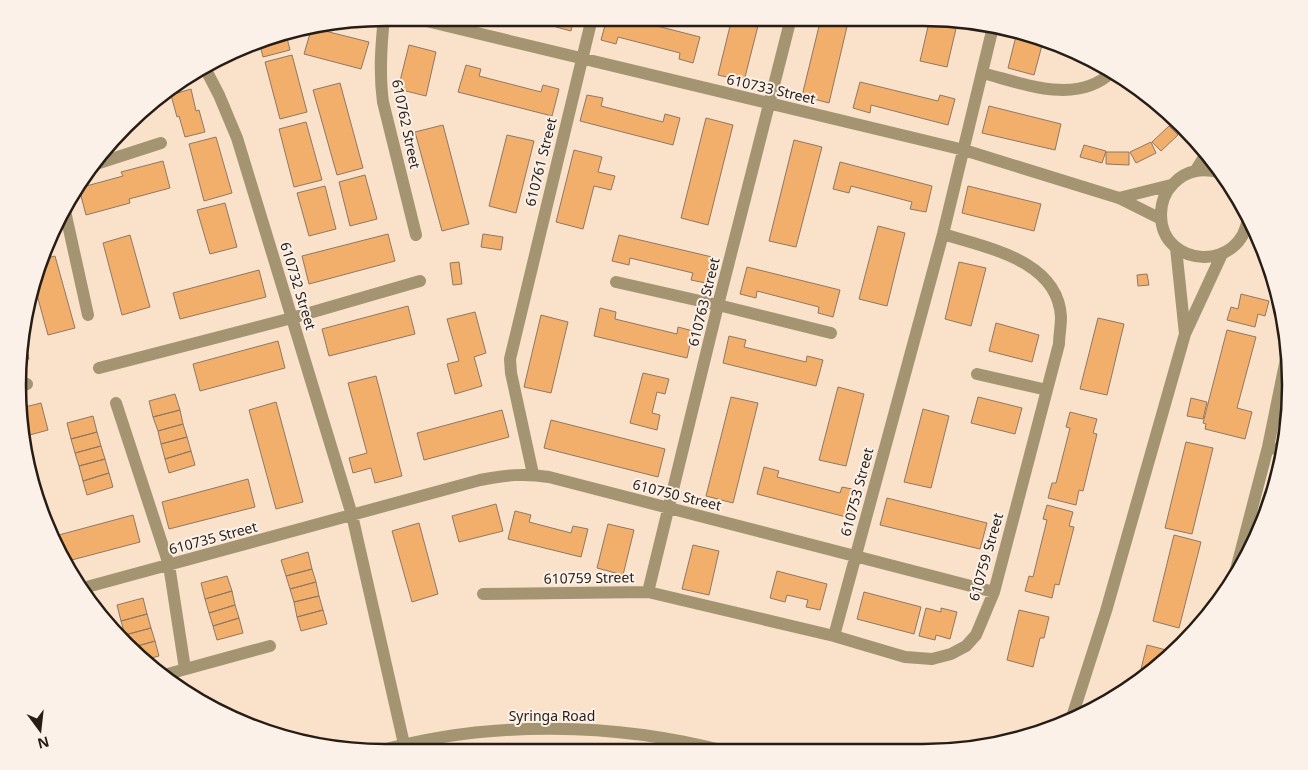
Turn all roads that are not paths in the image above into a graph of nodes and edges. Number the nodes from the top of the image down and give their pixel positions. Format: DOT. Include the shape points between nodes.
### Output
graph roads {
  1 [pos="383,26"];
  2 [pos="447,26"];
  3 [pos="590,26"];
  4 [pos="789,26"];
  5 [pos="991,33"];
  6 [pos="581,59"];
  7 [pos="208,73"];
  8 [pos="982,73"];
  9 [pos="1107,77"];
  10 [pos="769,103"];
  11 [pos="161,143"];
  12 [pos="964,150"];
  13 [pos="1202,160"];
  14 [pos="105,161"];
  15 [pos="1196,170"];
  16 [pos="1210,170"];
  17 [pos="1171,185"];
  18 [pos="1119,198"];
  19 [pos="67,219"];
  20 [pos="1161,219"];
  21 [pos="1246,227"];
  22 [pos="943,234"];
  23 [pos="1244,234"];
  24 [pos="1248,234"];
  25 [pos="416,235"];
  26 [pos="1176,248"];
  27 [pos="1222,254"];
  28 [pos="420,281"];
  29 [pos="616,282"];
  30 [pos="718,305"];
  31 [pos="88,315"];
  32 [pos="292,318"];
  33 [pos="831,333"];
  34 [pos="1186,334"];
  35 [pos="99,368"];
  36 [pos="977,374"];
  37 [pos="1282,382"];
  38 [pos="1047,390"];
  39 [pos="116,403"];
  40 [pos="1268,447"];
  41 [pos="1276,449"];
  42 [pos="533,474"];
  43 [pos="668,508"];
  44 [pos="352,515"];
  45 [pos="1240,553"];
  46 [pos="855,556"];
  47 [pos="169,565"];
  48 [pos="89,586"];
  49 [pos="648,592"];
  50 [pos="994,592"];
  51 [pos="482,594"];
  52 [pos="834,636"];
  53 [pos="270,646"];
  54 [pos="184,669"];
  55 [pos="171,673"];
  56 [pos="1074,710"];
  57 [pos="404,744"];
  58 [pos="688,744"];
  1 -- 25 [label="street, 610762 Street" via="380,60 383,102"];
  2 -- 6 [label="street, 610733 Street"];
  3 -- 6 [label="street, 610761 Street"];
  4 -- 10 [label="street, 610763 Street"];
  5 -- 8 [label="street, 610753 Street"];
  6 -- 10 [label="street, 610733 Street"];
  6 -- 42 [label="street, 610761 Street" via="510,359"];
  7 -- 32 [label="street, 610732 Street" via="237,138"];
  8 -- 9 [label="street" via="1050,90 1070,90"];
  8 -- 12 [label="street, 610753 Street"];
  10 -- 12 [label="street, 610733 Street"];
  10 -- 30 [label="street, 610763 Street"];
  11 -- 14 [label="street"];
  12 -- 18 [label="street, 610733 Street"];
  12 -- 22 [label="street, 610753 Street"];
  13 -- 15 [label="street"];
  15 -- 16 [label="street"];
  15 -- 17 [label="street"];
  17 -- 18 [label="street"];
  17 -- 20 [label="street" via="1164,196"];
  18 -- 20 [label="street, 610733 Street"];
  19 -- 31 [label="street"];
  20 -- 26 [label="street" via="1163,229"];
  21 -- 23 [label="street"];
  22 -- 38 [label="street, 610759 Street" via="1017,258 1044,277 1057,299 1061,317 1059,344"];
  22 -- 46 [label="street, 610753 Street"];
  23 -- 24 [label="street"];
  23 -- 27 [label="street" via="1235,246"];
  26 -- 27 [label="street" via="1191,256 1208,258"];
  26 -- 34 [label="street"];
  27 -- 34 [label="street"];
  28 -- 32 [label="street"];
  29 -- 30 [label="street"];
  30 -- 33 [label="street"];
  30 -- 43 [label="street, 610763 Street"];
  32 -- 35 [label="street"];
  32 -- 44 [label="street, 610732 Street"];
  34 -- 56 [label="street"];
  36 -- 38 [label="street"];
  37 -- 40 [label="street"];
  38 -- 50 [label="street, 610759 Street"];
  39 -- 47 [label="street"];
  40 -- 41 [label="street"];
  40 -- 45 [label="street"];
  42 -- 43 [label="street, 610750 Street"];
  42 -- 44 [label="street, 610750 Street" via="509,474 480,480"];
  43 -- 46 [label="street, 610750 Street"];
  43 -- 49 [label="street, 610763 Street"];
  44 -- 47 [label="street, 610735 Street"];
  44 -- 57 [label="street, 610732 Street"];
  46 -- 50 [label="street, 610750 Street"];
  46 -- 52 [label="street, 610753 Street"];
  47 -- 48 [label="street, 610735 Street"];
  47 -- 54 [label="street"];
  49 -- 51 [label="street, 610759 Street"];
  49 -- 52 [label="street, 610759 Street"];
  50 -- 52 [label="street, 610759 Street" via="976,635 966,646 951,654 932,659 905,657"];
  53 -- 54 [label="street"];
  54 -- 55 [label="street"];
  57 -- 58 [label="street, Syringa Road" via="511,729 575,729 643,735"];
}
